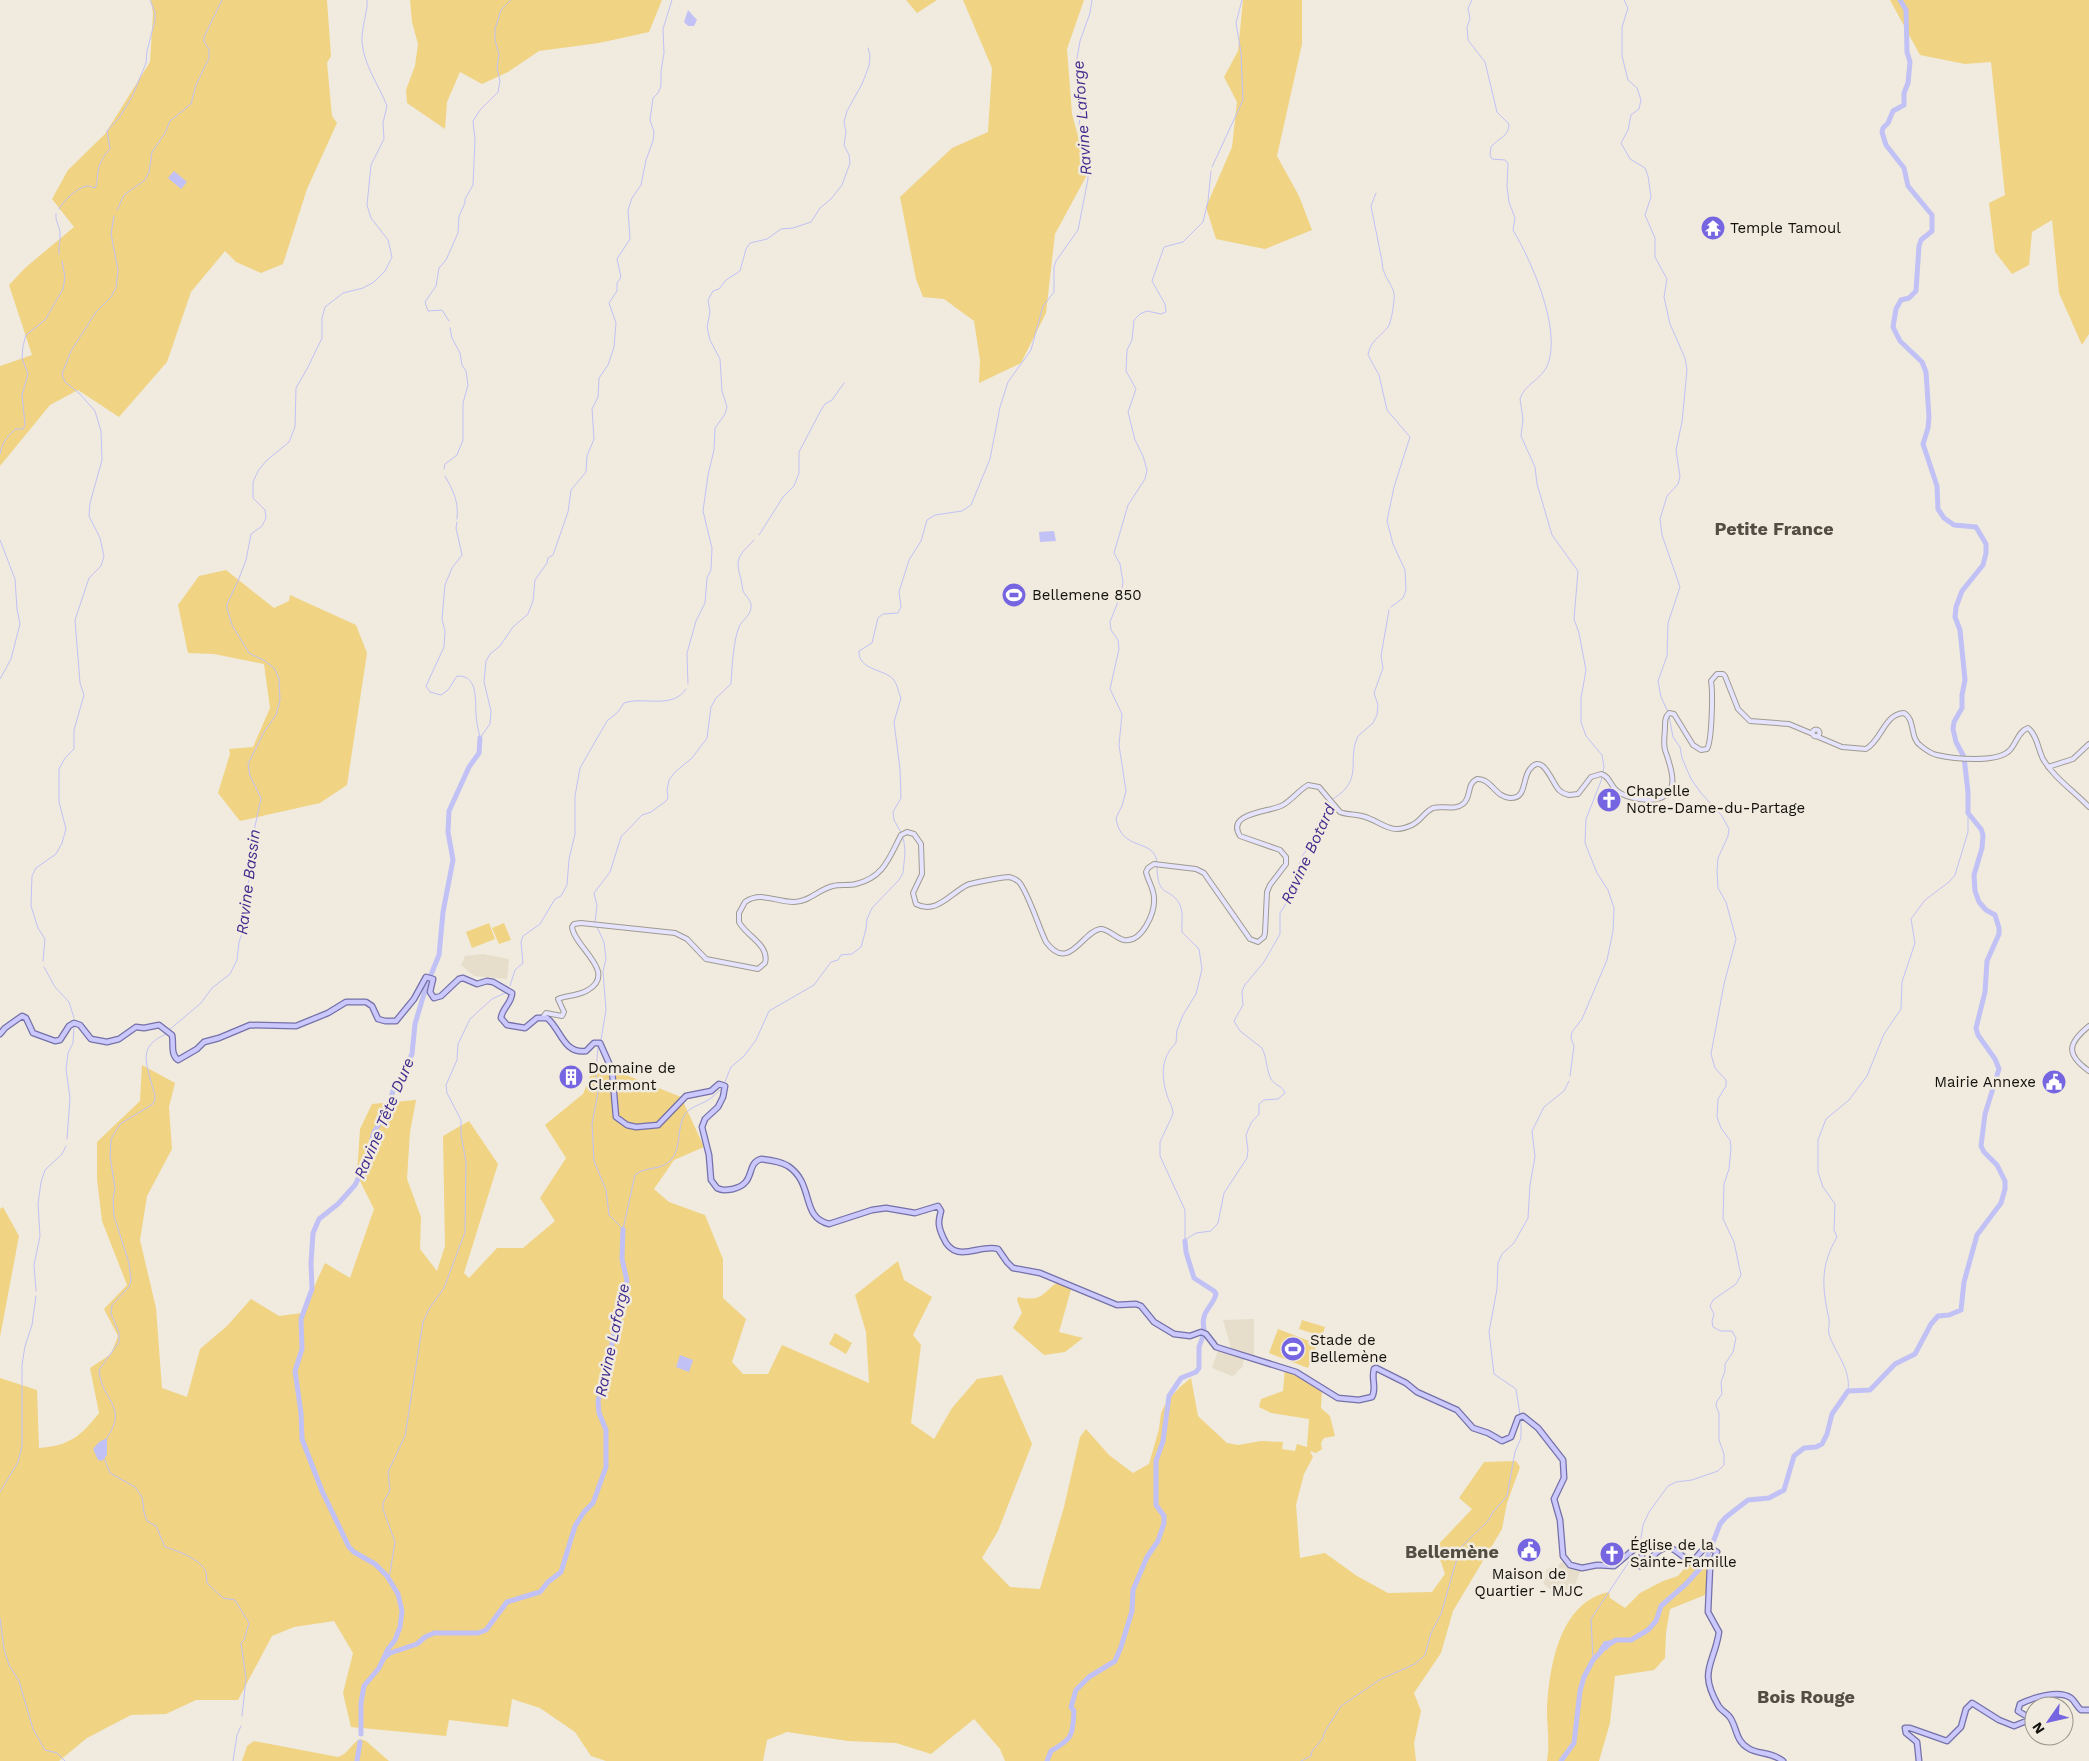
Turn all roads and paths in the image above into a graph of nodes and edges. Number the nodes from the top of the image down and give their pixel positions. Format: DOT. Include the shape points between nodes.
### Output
graph roads {
  1 [pos="2089,744"];
  2 [pos="2048,767"];
  3 [pos="2089,807"];
  4 [pos="543,1017"];
  5 [pos="2089,1026"];
  6 [pos="0,1034"];
  7 [pos="2089,1071"];
  8 [pos="2089,1710"];
  9 [pos="1783,1761"];
  10 [pos="1919,1761"];
  1 -- 2 [label="main road" via="2072,759"];
  2 -- 3 [label="main road"];
  2 -- 4 [label="main road" via="2028,728 2003,756 1952,757 1936,755 1919,745 1914,739 1910,718 1904,713 1891,718 1876,742 1866,749 1842,747 1789,724 1750,721 1738,709 1725,676 1717,674 1712,681 1711,734 1707,749 1701,750 1693,745 1674,714 1669,713 1665,717 1664,745 1673,784 1668,792 1652,799 1638,799 1616,790 1601,774 1591,777 1574,796 1560,790 1546,768 1540,765 1530,769 1522,792 1512,798 1502,796 1485,780 1477,779 1471,784 1463,804 1432,808 1415,824 1398,829 1340,812 1319,787 1308,786 1283,806 1245,816 1237,825 1240,836 1280,850 1286,857 1286,864 1267,892 1265,933 1261,941 1250,939 1204,872 1154,864 1146,872 1154,898 1153,906 1140,936 1123,940 1104,929 1097,930 1071,952 1060,952 1046,942 1022,887 1014,879 1006,877 975,882 938,905 924,907 916,904 913,893 922,874 921,844 910,832 901,835 885,866 865,881 832,886 797,902 762,896 742,905 738,913 739,922 760,944 766,956 765,964 758,969 706,959 687,939 675,933 574,924 574,935 597,966 595,983 584,992 558,999 564,1012 562,1016 551,1012"];
  4 -- 6 [label="main road" via="524,1028 507,1025 501,1013 511,1000 510,991 493,982 477,984 463,978 434,998 430,992 431,978 424,978 414,999 396,1020 378,1019 372,1006 366,1002 346,1002 328,1014 296,1026 250,1025 204,1042 178,1060 172,1048 172,1035 163,1026 155,1024 136,1027 119,1039 106,1042 91,1039 80,1025 74,1023 57,1041 33,1033 24,1016"];
  4 -- 9 [label="main road" via="552,1022 567,1046 574,1050 586,1051 594,1043 600,1043 612,1070 616,1117 627,1125 636,1128 658,1125 686,1096 723,1085 723,1097 702,1127 711,1180 718,1188 727,1190 744,1185 754,1163 761,1158 783,1163 792,1169 804,1185 815,1218 829,1224 872,1210 886,1208 914,1213 938,1206 941,1211 938,1226 950,1248 971,1252 998,1249 1013,1268 1040,1273 1118,1305 1136,1304 1166,1330 1182,1336 1201,1332 1216,1347 1296,1372 1338,1398 1359,1400 1372,1397 1376,1368 1457,1410 1472,1428 1502,1441 1511,1436 1518,1418 1525,1417 1563,1460 1564,1478 1554,1499 1566,1562 1576,1568 1597,1564 1614,1566 1638,1546 1643,1550 1640,1566 1666,1548 1671,1548 1690,1562 1708,1547 1716,1551 1710,1567 1708,1612 1719,1632 1708,1680 1720,1708 1731,1717 1740,1741 1750,1750 1775,1755"];
  5 -- 7 [label="main road" via="2076,1036 2072,1044 2077,1060"];
  8 -- 10 [label="main road" via="2081,1710 2073,1699 2064,1695 2039,1696 2020,1704 2018,1711 2029,1720 2014,1726 1972,1703 1966,1709 1961,1727 1947,1741 1905,1728 1917,1742"];
}
